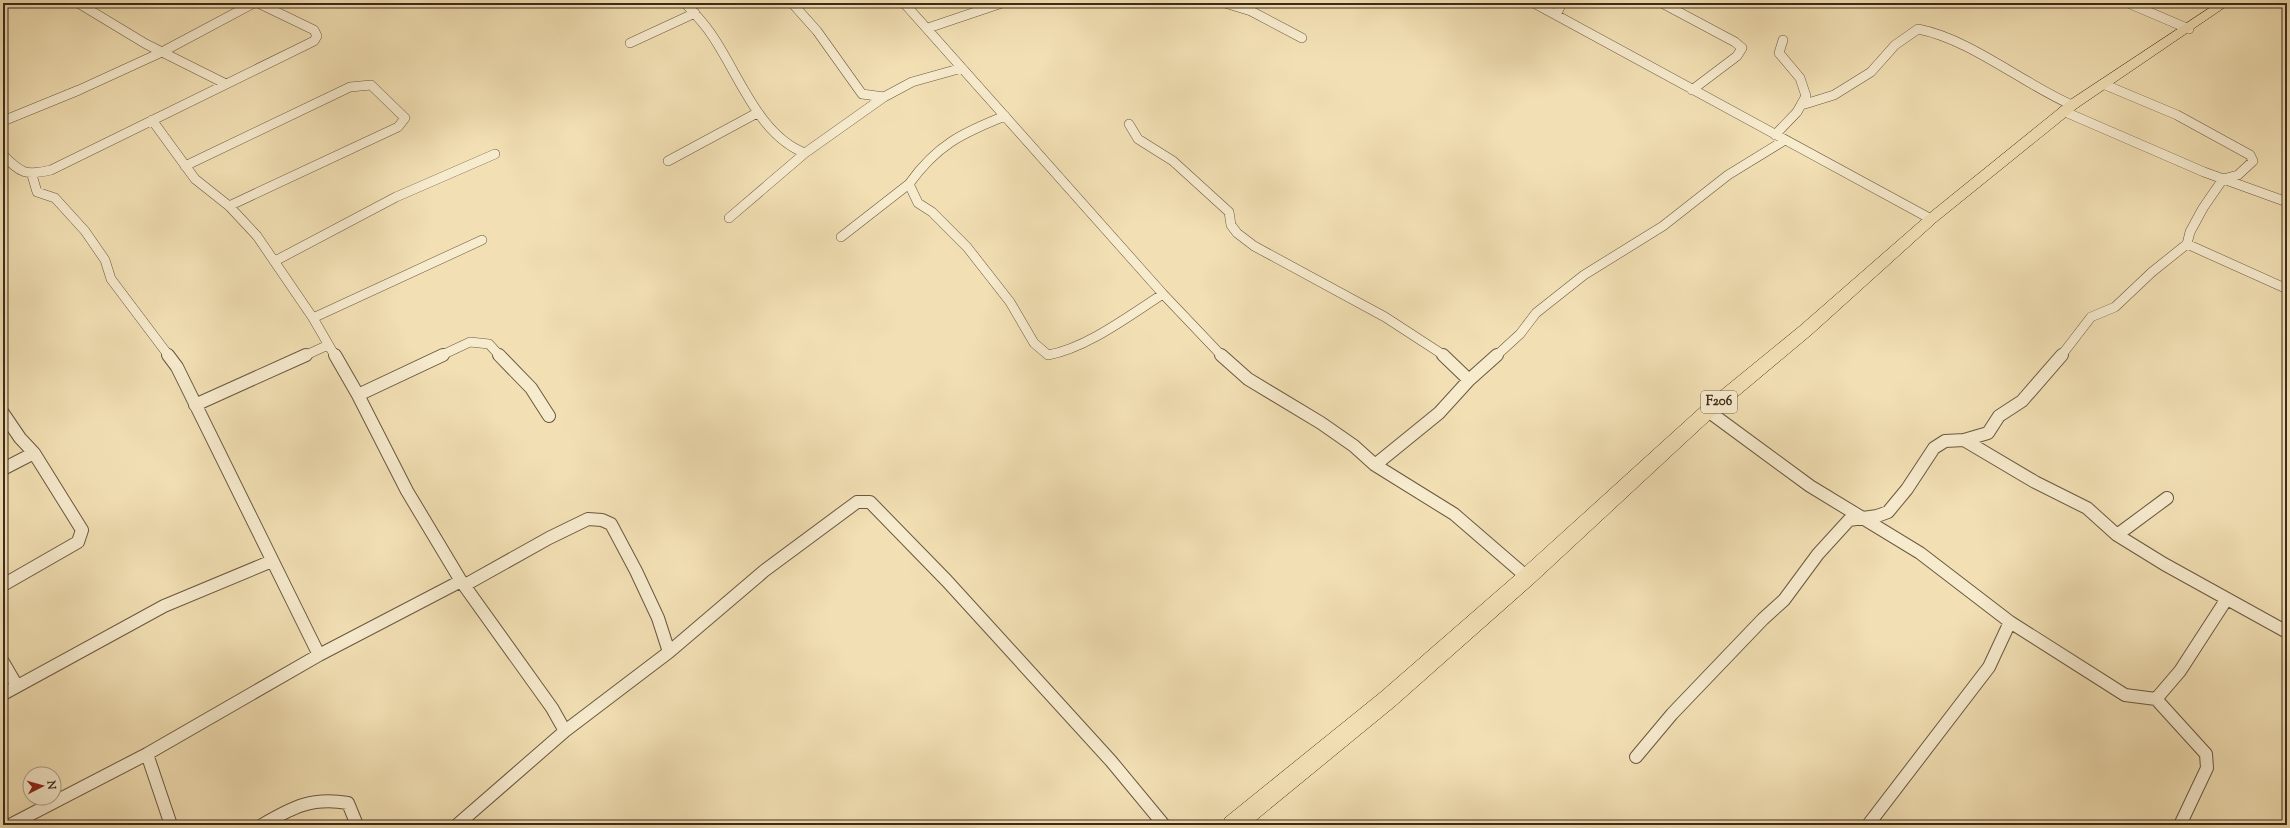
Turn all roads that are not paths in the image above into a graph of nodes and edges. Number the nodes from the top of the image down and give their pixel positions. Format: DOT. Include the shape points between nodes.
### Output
graph roads {
  1 [pos="254,3"];
  2 [pos="258,3"];
  3 [pos="685,3"];
  4 [pos="792,3"];
  5 [pos="904,3"];
  6 [pos="1002,3"];
  7 [pos="1225,3"];
  8 [pos="1534,3"];
  9 [pos="1562,3"];
  10 [pos="1662,3"];
  11 [pos="2128,3"];
  12 [pos="2225,3"];
  13 [pos="84,4"];
  14 [pos="695,13"];
  15 [pos="1556,15"];
  16 [pos="928,28"];
  17 [pos="2188,29"];
  18 [pos="1302,38"];
  19 [pos="1783,40"];
  20 [pos="630,43"];
  21 [pos="162,52"];
  22 [pos="962,68"];
  23 [pos="226,84"];
  24 [pos="2103,84"];
  25 [pos="1692,90"];
  26 [pos="884,97"];
  27 [pos="1805,104"];
  28 [pos="2068,108"];
  29 [pos="757,113"];
  30 [pos="1005,116"];
  31 [pos="152,120"];
  32 [pos="3,121"];
  33 [pos="1129,124"];
  34 [pos="1775,135"];
  35 [pos="1785,140"];
  36 [pos="805,152"];
  37 [pos="3,154"];
  38 [pos="495,154"];
  39 [pos="668,161"];
  40 [pos="185,166"];
  41 [pos="32,175"];
  42 [pos="2223,179"];
  43 [pos="909,184"];
  44 [pos="2287,202"];
  45 [pos="229,206"];
  46 [pos="728,218"];
  47 [pos="1931,219"];
  48 [pos="841,237"];
  49 [pos="482,240"];
  50 [pos="2187,244"];
  51 [pos="275,261"];
  52 [pos="2287,289"];
  53 [pos="1163,294"];
  54 [pos="313,318"];
  55 [pos="328,345"];
  56 [pos="1469,380"];
  57 [pos="358,395"];
  58 [pos="195,405"];
  59 [pos="1708,411"];
  60 [pos="3,413"];
  61 [pos="549,416"];
  62 [pos="1964,440"];
  63 [pos="34,453"];
  64 [pos="1375,465"];
  65 [pos="3,469"];
  66 [pos="2167,498"];
  67 [pos="1866,518"];
  68 [pos="2117,534"];
  69 [pos="272,561"];
  70 [pos="1527,577"];
  71 [pos="463,583"];
  72 [pos="3,584"];
  73 [pos="2226,600"];
  74 [pos="2010,622"];
  75 [pos="2287,632"];
  76 [pos="669,652"];
  77 [pos="319,655"];
  78 [pos="3,662"];
  79 [pos="17,686"];
  80 [pos="3,694"];
  81 [pos="2156,699"];
  82 [pos="565,731"];
  83 [pos="147,754"];
  84 [pos="1636,756"];
  85 [pos="10,825"];
  86 [pos="171,825"];
  87 [pos="262,825"];
  88 [pos="356,825"];
  89 [pos="457,825"];
  90 [pos="1164,825"];
  91 [pos="1233,825"];
  92 [pos="1868,825"];
  93 [pos="2180,825"];
  1 -- 21 [label="street"];
  2 -- 23 [label="street" via="314,30 317,36 314,41"];
  3 -- 14 [label="street"];
  4 -- 26 [label="street" via="817,31 862,94"];
  5 -- 16 [label="street"];
  6 -- 16 [label="street"];
  7 -- 18 [label="street" via="1251,11"];
  8 -- 15 [label="street"];
  9 -- 15 [label="street"];
  10 -- 25 [label="street" via="1742,48 1737,56"];
  11 -- 17 [label="street"];
  12 -- 17 [label="main road, F206"];
  13 -- 21 [label="street"];
  14 -- 20 [label="street"];
  14 -- 29 [label="street" via="709,31"];
  15 -- 25 [label="street"];
  16 -- 22 [label="street"];
  17 -- 24 [label="main road, F206"];
  19 -- 27 [label="street" via="1779,53 1800,78 1806,91"];
  21 -- 23 [label="street"];
  21 -- 32 [label="street"];
  22 -- 26 [label="street" via="912,82"];
  22 -- 30 [label="street"];
  23 -- 31 [label="street"];
  24 -- 28 [label="main road, F206"];
  24 -- 42 [label="street" via="2177,115 2250,155 2252,161 2238,175"];
  25 -- 34 [label="street"];
  26 -- 36 [label="street"];
  27 -- 28 [label="street" via="1834,95 1871,72 1894,45 1918,29 1932,31 1966,46 2049,94"];
  27 -- 34 [label="street"];
  28 -- 42 [label="street"];
  28 -- 47 [label="main road, F206"];
  29 -- 36 [label="street" via="786,142 796,150"];
  29 -- 39 [label="street"];
  30 -- 43 [label="street" via="973,128 956,138 916,174"];
  30 -- 53 [label="street"];
  31 -- 40 [label="street"];
  31 -- 41 [label="street" via="51,170"];
  33 -- 56 [label="street" via="1138,139 1173,161 1194,183 1229,212 1231,225 1254,246 1373,310 1423,341 1459,367"];
  34 -- 35 [label="street"];
  35 -- 47 [label="street"];
  35 -- 56 [label="street" via="1728,175 1663,226 1584,275 1536,313 1520,334"];
  36 -- 46 [label="street"];
  37 -- 41 [label="street" via="23,174"];
  38 -- 51 [label="street" via="396,197"];
  40 -- 45 [label="street" via="195,179"];
  40 -- 45 [label="street" via="350,87 371,85 405,118 398,127"];
  41 -- 58 [label="street" via="37,192 55,198 85,231 105,260 111,279 177,367"];
  42 -- 44 [label="street"];
  42 -- 50 [label="street" via="2203,208 2190,232"];
  43 -- 48 [label="street"];
  43 -- 53 [label="street" via="918,203 932,212 967,247 1010,302 1034,343 1048,355 1059,354 1098,334"];
  45 -- 51 [label="street" via="257,236"];
  47 -- 59 [label="main road, F206" via="1806,330"];
  49 -- 54 [label="street"];
  50 -- 52 [label="street"];
  50 -- 62 [label="street" via="2115,307 2090,316 2055,364 2022,401 1999,416 1988,433"];
  51 -- 54 [label="street"];
  53 -- 64 [label="street" via="1223,357 1248,379 1321,423 1354,446"];
  54 -- 55 [label="street"];
  55 -- 57 [label="street"];
  55 -- 58 [label="street"];
  56 -- 64 [label="street" via="1439,413"];
  57 -- 61 [label="street" via="470,342 479,342 489,344 537,397"];
  57 -- 71 [label="street" via="407,490"];
  58 -- 69 [label="street"];
  59 -- 67 [label="street" via="1810,486"];
  59 -- 70 [label="main road, F206"];
  60 -- 63 [label="street"];
  62 -- 67 [label="street" via="1945,441 1934,448 1907,489 1888,512"];
  62 -- 68 [label="street" via="1997,461 2087,508"];
  63 -- 65 [label="street"];
  63 -- 72 [label="street" via="82,530 78,542"];
  64 -- 70 [label="street" via="1454,514"];
  66 -- 68 [label="street"];
  67 -- 74 [label="street" via="1920,553"];
  67 -- 84 [label="street" via="1849,520 1818,554 1784,600 1672,714"];
  68 -- 73 [label="street"];
  69 -- 77 [label="street"];
  69 -- 79 [label="street" via="164,606"];
  70 -- 91 [label="main road, F206" via="1388,699"];
  71 -- 76 [label="street" via="588,519 602,520 611,524 642,580 661,623"];
  71 -- 77 [label="street"];
  71 -- 82 [label="street" via="552,708"];
  73 -- 75 [label="street"];
  73 -- 81 [label="street" via="2180,671"];
  74 -- 81 [label="street" via="2125,695"];
  74 -- 92 [label="street" via="1989,667"];
  76 -- 82 [label="street"];
  76 -- 90 [label="street" via="764,571 857,502 870,502 1006,644 1033,677 1112,761"];
  77 -- 83 [label="street"];
  78 -- 79 [label="street"];
  79 -- 80 [label="street"];
  81 -- 93 [label="street" via="2206,754 2207,768"];
  82 -- 89 [label="street"];
  83 -- 85 [label="street"];
  83 -- 86 [label="street"];
  87 -- 88 [label="street" via="302,803 328,799 348,803"];
}
